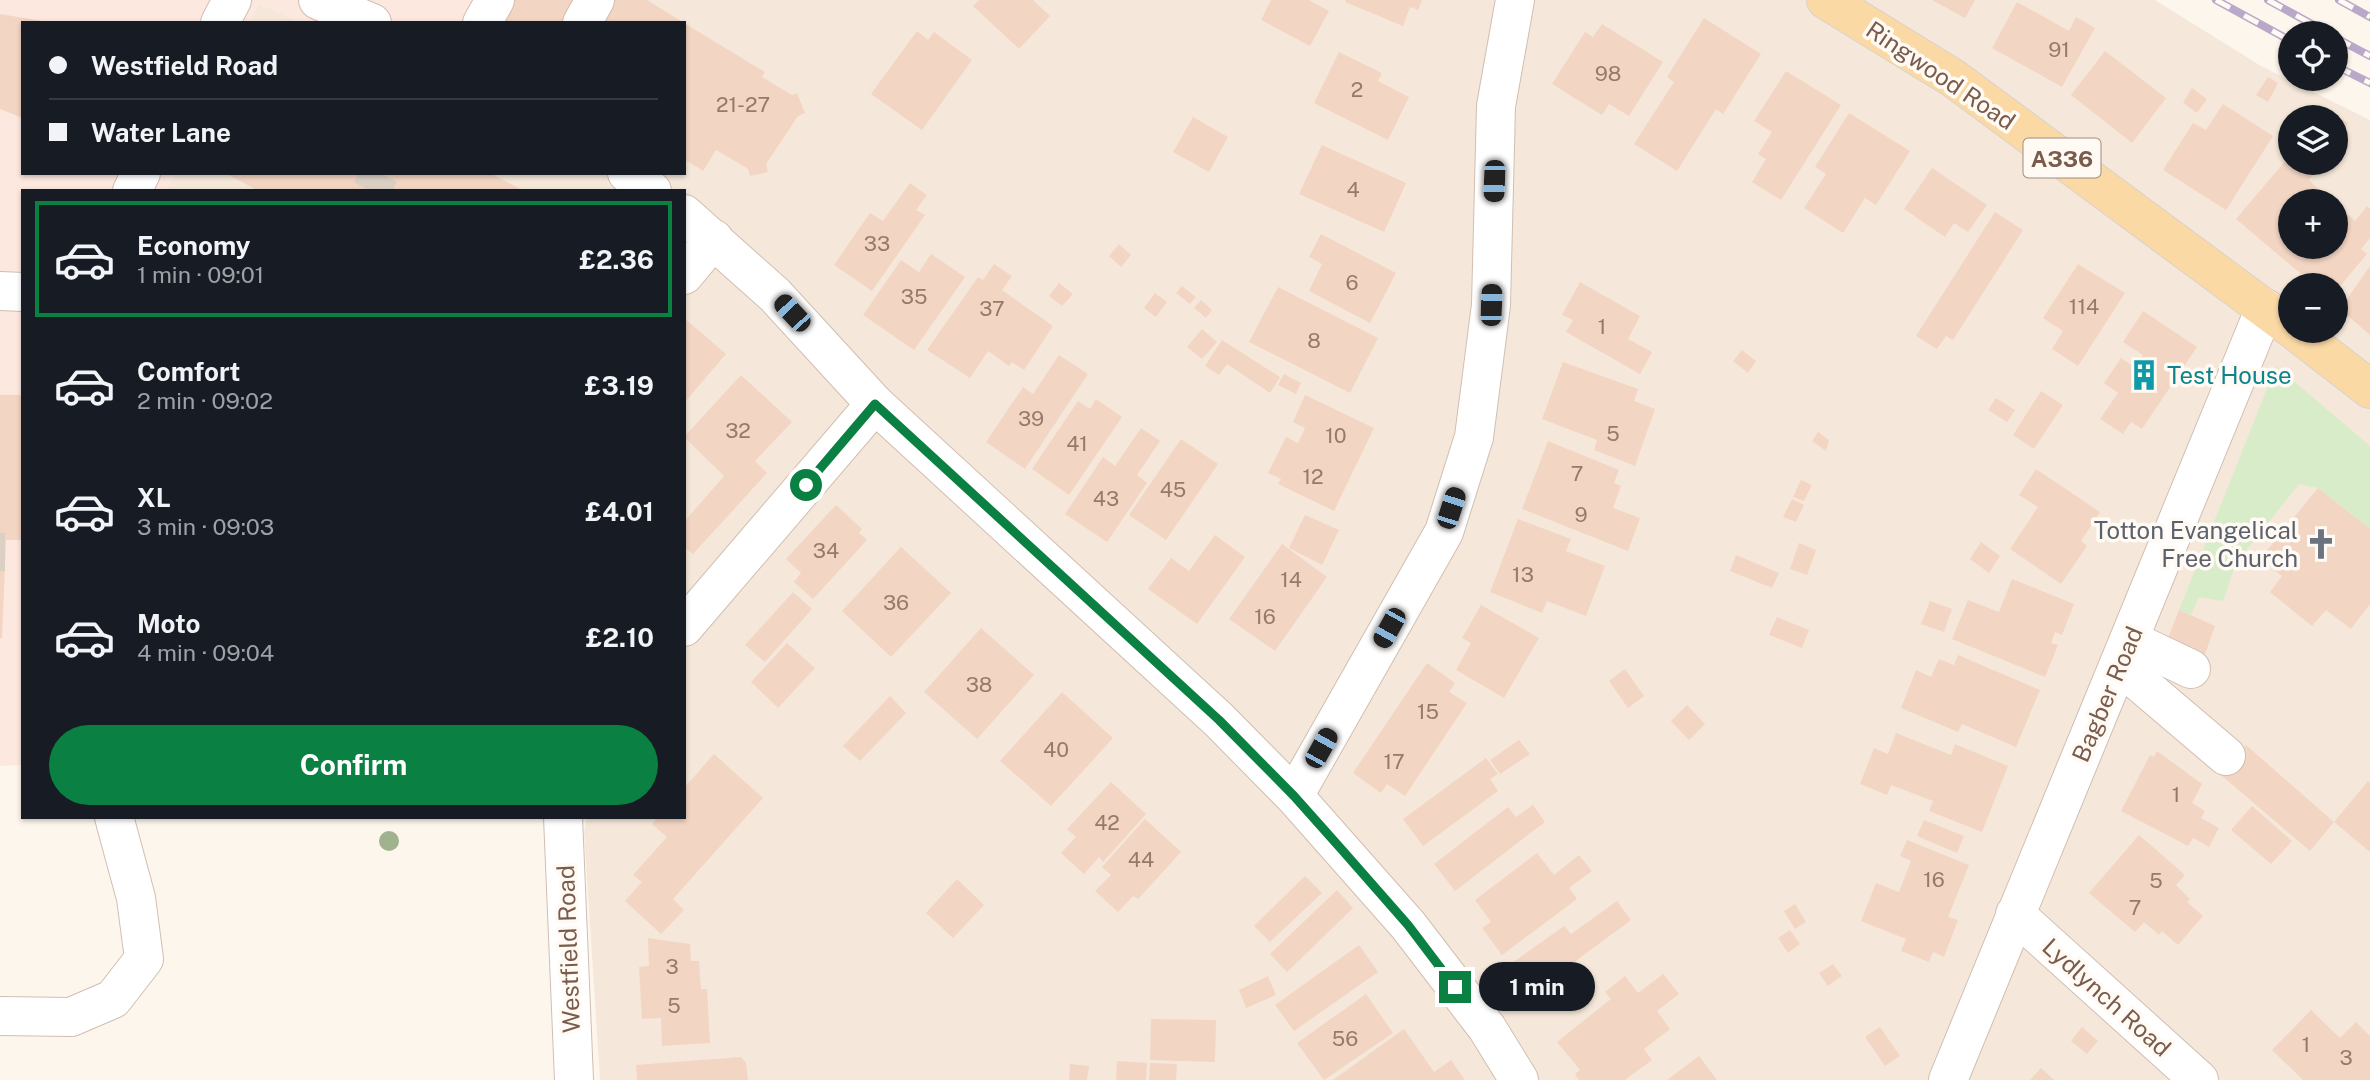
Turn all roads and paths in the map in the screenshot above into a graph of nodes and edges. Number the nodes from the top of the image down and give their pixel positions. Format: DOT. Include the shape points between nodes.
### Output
graph roads {
  1 [pos="232,0"];
  2 [pos="318,0"];
  3 [pos="495,0"];
  4 [pos="595,0"];
  5 [pos="1515,0"];
  6 [pos="1826,0"];
  7 [pos="221,21"];
  8 [pos="367,21"];
  9 [pos="483,21"];
  10 [pos="583,21"];
  11 [pos="630,175"];
  12 [pos="649,189"];
  13 [pos="686,216"];
  14 [pos="714,239"];
  15 [pos="686,273"];
  16 [pos="0,291"];
  17 [pos="21,292"];
  18 [pos="2278,318"];
  19 [pos="2278,332"];
  20 [pos="2311,343"];
  21 [pos="2370,388"];
  22 [pos="875,404"];
  23 [pos="686,625"];
  24 [pos="2124,652"];
  25 [pos="2191,669"];
  26 [pos="2226,755"];
  27 [pos="1294,796"];
  28 [pos="115,819"];
  29 [pos="563,819"];
  30 [pos="2015,914"];
  31 [pos="0,1016"];
  32 [pos="574,1080"];
  33 [pos="1519,1080"];
  34 [pos="1948,1080"];
  35 [pos="2199,1080"];
  1 -- 7 [label="street"];
  2 -- 8 [label="street"];
  3 -- 9 [label="street"];
  4 -- 10 [label="street"];
  5 -- 27 [label="street" via="1496,106 1491,305 1474,437 1444,532"];
  6 -- 18 [label="main road, Ringwood Road / A336" via="1953,78"];
  11 -- 12 [label="street"];
  13 -- 14 [label="street"];
  14 -- 15 [label="street"];
  14 -- 22 [label="street" via="775,295"];
  16 -- 17 [label="street"];
  19 -- 24 [label="street, Bagber Road"];
  20 -- 21 [label="main road, Ringwood Road / A336"];
  22 -- 23 [label="street"];
  22 -- 27 [label="street" via="1219,720"];
  24 -- 25 [label="street"];
  24 -- 26 [label="street"];
  24 -- 30 [label="street, Bagber Road"];
  27 -- 33 [label="street" via="1408,925 1487,1028"];
  28 -- 31 [label="street" via="136,898 144,959 113,999 71,1017"];
  29 -- 32 [label="street, Westfield Road"];
  30 -- 34 [label="street, Bagber Road"];
  30 -- 35 [label="street, Lydlynch Road"];
}
